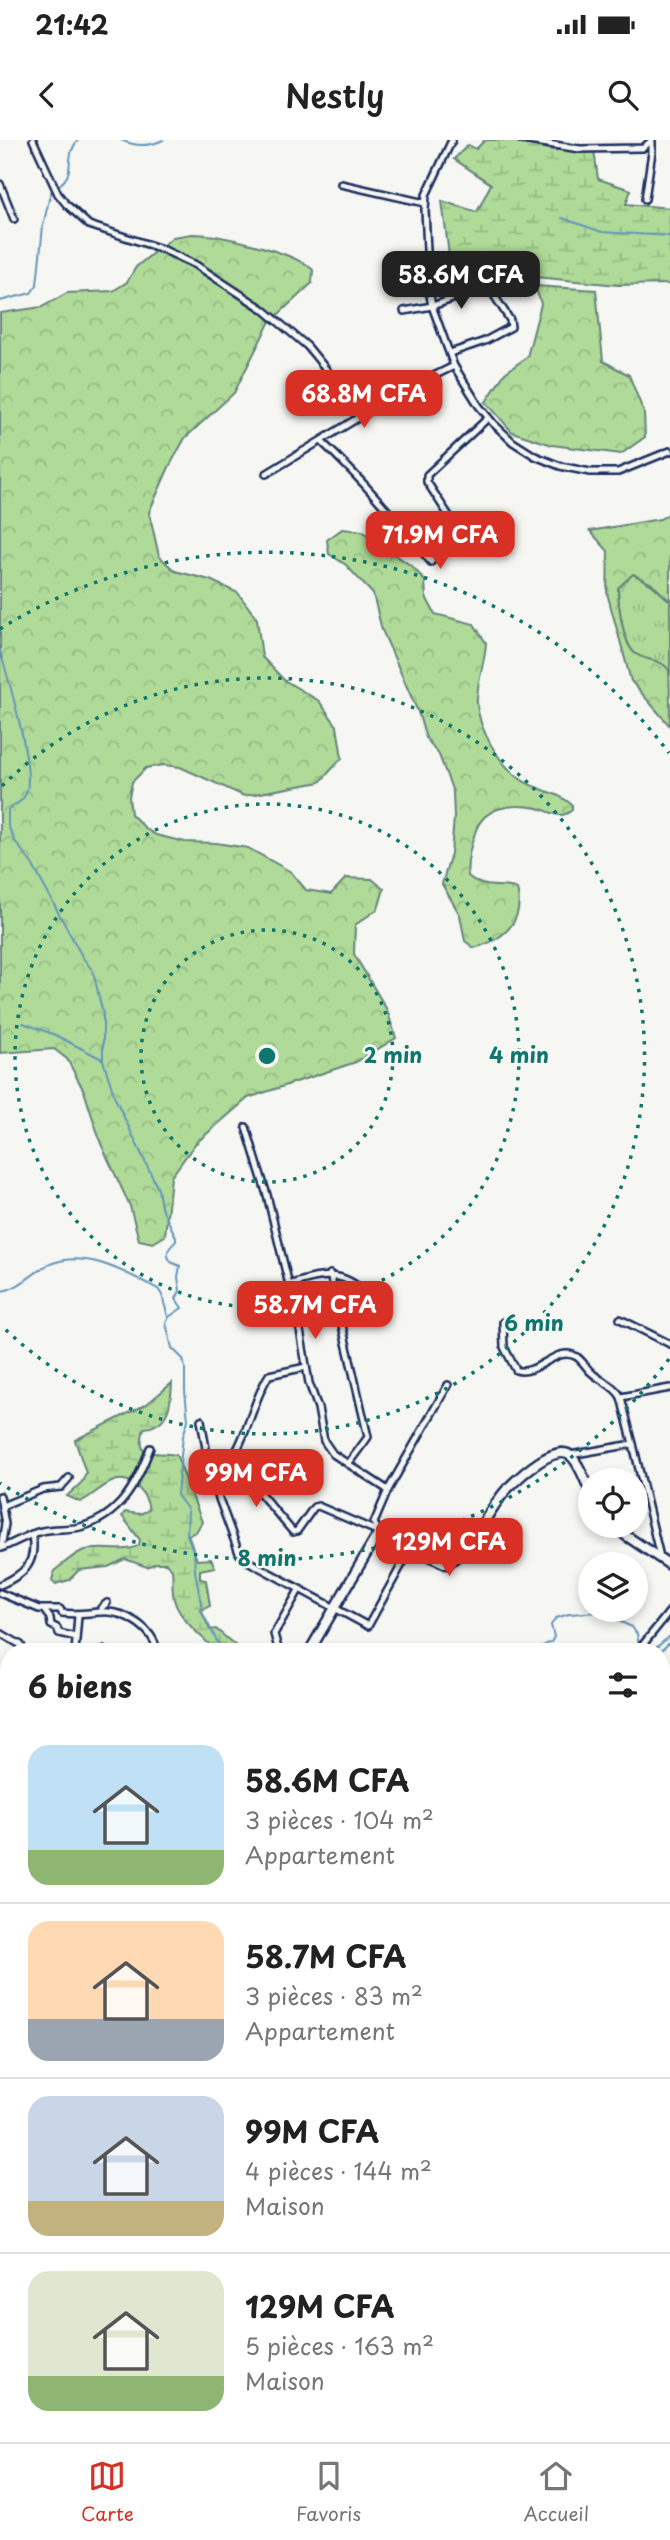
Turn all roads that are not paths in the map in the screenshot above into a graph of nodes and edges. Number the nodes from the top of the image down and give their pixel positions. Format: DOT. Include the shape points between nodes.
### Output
graph roads {
  1 [pos="33,140"];
  2 [pos="452,140"];
  3 [pos="522,140"];
  4 [pos="652,141"];
  5 [pos="341,184"];
  6 [pos="0,185"];
  7 [pos="645,200"];
  8 [pos="425,203"];
  9 [pos="14,219"];
  10 [pos="427,263"];
  11 [pos="476,292"];
  12 [pos="432,306"];
  13 [pos="404,311"];
  14 [pos="450,353"];
  15 [pos="454,366"];
  16 [pos="359,418"];
  17 [pos="488,418"];
  18 [pos="322,442"];
  19 [pos="670,451"];
  20 [pos="266,474"];
  21 [pos="246,1127"];
  22 [pos="330,1274"];
  23 [pos="289,1285"];
  24 [pos="375,1302"];
  25 [pos="620,1319"];
  26 [pos="503,1322"];
  27 [pos="670,1344"];
  28 [pos="306,1367"];
  29 [pos="448,1385"];
  30 [pos="670,1388"];
  31 [pos="621,1397"];
  32 [pos="201,1420"];
  33 [pos="633,1444"];
  34 [pos="150,1448"];
  35 [pos="570,1455"];
  36 [pos="231,1459"];
  37 [pos="348,1464"];
  38 [pos="578,1469"];
  39 [pos="211,1477"];
  40 [pos="69,1478"];
  41 [pos="388,1490"];
  42 [pos="0,1496"];
  43 [pos="1,1510"];
  44 [pos="379,1532"];
  45 [pos="32,1534"];
  46 [pos="630,1538"];
  47 [pos="411,1548"];
  48 [pos="1,1549"];
  49 [pos="661,1559"];
  50 [pos="670,1565"];
  51 [pos="0,1585"];
  52 [pos="299,1590"];
  53 [pos="0,1594"];
  54 [pos="107,1604"];
  55 [pos="334,1607"];
  56 [pos="44,1609"];
  57 [pos="670,1611"];
  58 [pos="100,1612"];
  59 [pos="78,1616"];
  60 [pos="2,1634"];
  61 [pos="62,1634"];
  62 [pos="76,1637"];
  63 [pos="60,1641"];
  64 [pos="18,1643"];
  65 [pos="76,1643"];
  66 [pos="156,1643"];
  67 [pos="276,1643"];
  68 [pos="314,1643"];
  69 [pos="643,1643"];
  1 -- 16 [label="street" via="58,194 89,225 196,265 262,309 307,346"];
  2 -- 8 [label="street"];
  3 -- 4 [label="street" via="580,149 643,148"];
  4 -- 7 [label="street"];
  5 -- 8 [label="street"];
  6 -- 9 [label="street"];
  8 -- 10 [label="street"];
  10 -- 11 [label="street" via="462,266 472,274"];
  10 -- 12 [label="street"];
  11 -- 12 [label="street"];
  11 -- 14 [label="street" via="490,289 511,327"];
  12 -- 13 [label="street"];
  12 -- 14 [label="street"];
  14 -- 15 [label="street"];
  15 -- 16 [label="street"];
  15 -- 17 [label="street"];
  16 -- 18 [label="street"];
  17 -- 18 [label="street" via="427,475 453,522 431,562"];
  17 -- 19 [label="street" via="525,450 574,469 618,472"];
  18 -- 20 [label="street"];
  21 -- 23 [label="street"];
  22 -- 23 [label="street"];
  22 -- 24 [label="street" via="361,1287"];
  22 -- 37 [label="street" via="368,1437"];
  23 -- 28 [label="street"];
  25 -- 27 [label="street"];
  26 -- 31 [label="street" via="504,1347 516,1370 533,1368 558,1355 575,1355"];
  28 -- 36 [label="street" via="269,1376"];
  28 -- 37 [label="street" via="324,1441"];
  29 -- 41 [label="street"];
  30 -- 31 [label="street"];
  31 -- 33 [label="street"];
  32 -- 39 [label="street"];
  33 -- 35 [label="street"];
  33 -- 49 [label="street"];
  34 -- 45 [label="street" via="121,1505 109,1514 92,1524"];
  35 -- 38 [label="street"];
  35 -- 47 [label="street" via="547,1458 508,1488 450,1563"];
  36 -- 39 [label="street" via="223,1472"];
  36 -- 44 [label="street" via="293,1532 318,1506"];
  37 -- 41 [label="street"];
  39 -- 52 [label="street" via="239,1553"];
  40 -- 43 [label="street" via="61,1487 43,1489"];
  41 -- 44 [label="street" via="374,1523"];
  42 -- 43 [label="street"];
  43 -- 48 [label="street" via="5,1536"];
  44 -- 47 [label="street"];
  44 -- 55 [label="street"];
  45 -- 48 [label="street"];
  45 -- 51 [label="street" via="34,1554 28,1566"];
  46 -- 49 [label="street"];
  47 -- 55 [label="street" via="368,1626"];
  49 -- 50 [label="street"];
  52 -- 55 [label="street"];
  52 -- 67 [label="street" via="274,1634"];
  53 -- 56 [label="street"];
  54 -- 58 [label="street"];
  55 -- 68 [label="street"];
  56 -- 59 [label="street"];
  56 -- 61 [label="street" via="51,1625"];
  57 -- 69 [label="street"];
  58 -- 59 [label="street"];
  58 -- 66 [label="street" via="141,1624"];
  59 -- 62 [label="street"];
  60 -- 64 [label="street"];
  61 -- 62 [label="street"];
  61 -- 63 [label="street"];
  62 -- 65 [label="street"];
}
